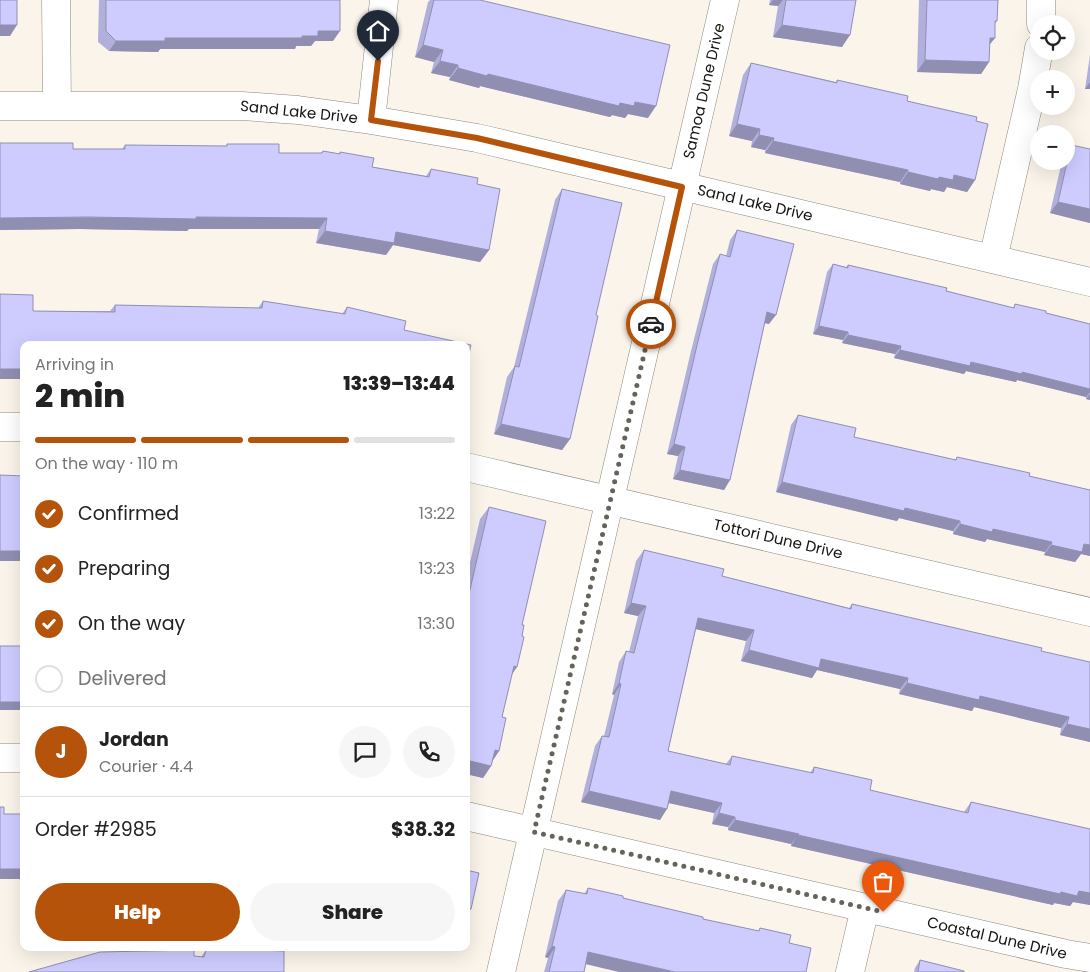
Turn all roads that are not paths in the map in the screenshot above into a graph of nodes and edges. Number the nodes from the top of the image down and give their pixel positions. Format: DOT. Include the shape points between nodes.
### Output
graph roads {
  1 [pos="56,0"];
  2 [pos="384,0"];
  3 [pos="725,0"];
  4 [pos="1041,0"];
  5 [pos="1040,15"];
  6 [pos="1037,60"];
  7 [pos="0,106"];
  8 [pos="57,106"];
  9 [pos="371,120"];
  10 [pos="682,187"];
  11 [pos="993,259"];
  12 [pos="1090,282"];
  13 [pos="0,427"];
  14 [pos="20,427"];
  15 [pos="470,468"];
  16 [pos="610,500"];
  17 [pos="1090,612"];
  18 [pos="0,758"];
  19 [pos="20,758"];
  20 [pos="470,817"];
  21 [pos="534,832"];
  22 [pos="865,908"];
  23 [pos="1090,958"];
  24 [pos="501,972"];
  25 [pos="850,972"];
  1 -- 8 [label="street"];
  2 -- 9 [label="street"];
  3 -- 10 [label="street, Samoa Dune Drive"];
  4 -- 5 [label="street"];
  6 -- 11 [label="street"];
  7 -- 8 [label="street, Sand Lake Drive"];
  8 -- 9 [label="street, Sand Lake Drive" via="242,106"];
  9 -- 10 [label="street, Sand Lake Drive" via="477,138"];
  10 -- 11 [label="street, Sand Lake Drive"];
  10 -- 16 [label="street, Samoa Dune Drive"];
  11 -- 12 [label="street, Sand Lake Drive"];
  13 -- 14 [label="street"];
  15 -- 16 [label="street, Tottori Dune Drive"];
  16 -- 17 [label="street, Tottori Dune Drive"];
  16 -- 21 [label="street, Samoa Dune Drive"];
  18 -- 19 [label="street"];
  20 -- 21 [label="street, Coastal Dune Drive"];
  21 -- 22 [label="street, Coastal Dune Drive"];
  21 -- 24 [label="street, Samoa Dune Drive"];
  22 -- 23 [label="street, Coastal Dune Drive"];
  22 -- 25 [label="street"];
}
